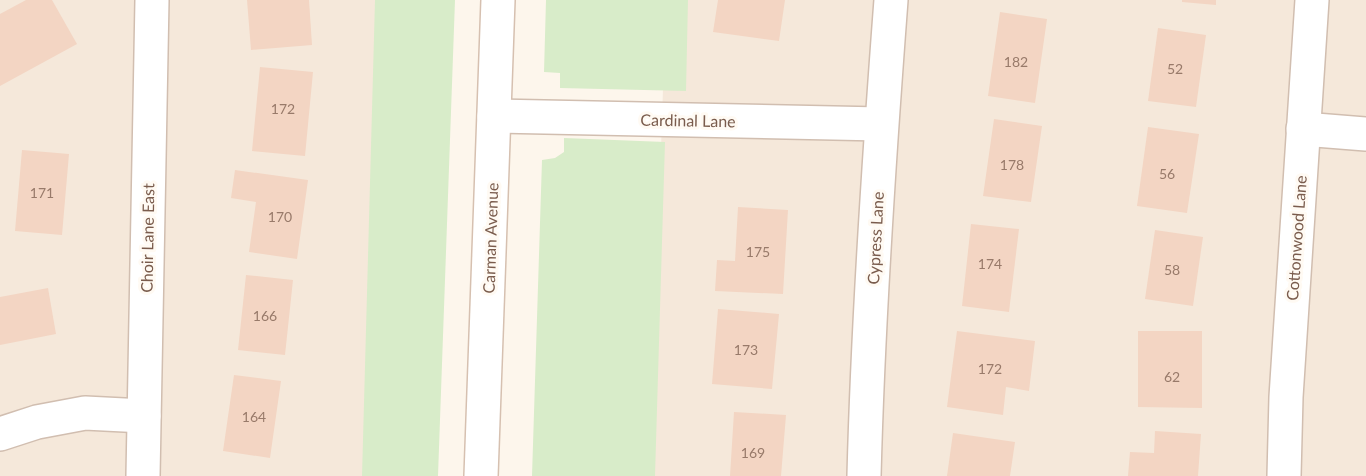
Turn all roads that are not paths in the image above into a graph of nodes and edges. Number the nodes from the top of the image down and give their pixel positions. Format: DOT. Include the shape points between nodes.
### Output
graph roads {
  1 [pos="152,0"];
  2 [pos="498,0"];
  3 [pos="891,0"];
  4 [pos="1312,0"];
  5 [pos="494,116"];
  6 [pos="881,124"];
  7 [pos="1303,129"];
  8 [pos="1366,134"];
  9 [pos="144,416"];
  10 [pos="0,434"];
  11 [pos="143,476"];
  12 [pos="481,476"];
  13 [pos="864,476"];
  14 [pos="1284,476"];
  1 -- 9 [label="street, Choir Lane East"];
  2 -- 5 [label="street, Carman Avenue"];
  3 -- 6 [label="street, Cypress Lane"];
  4 -- 7 [label="street, Cottonwood Lane"];
  5 -- 6 [label="street, Cardinal Lane"];
  5 -- 12 [label="street, Carman Avenue"];
  6 -- 13 [label="street, Cypress Lane"];
  7 -- 8 [label="street"];
  7 -- 14 [label="street, Cottonwood Lane"];
  9 -- 10 [label="street" via="85,413"];
  9 -- 11 [label="street, Choir Lane East"];
}
